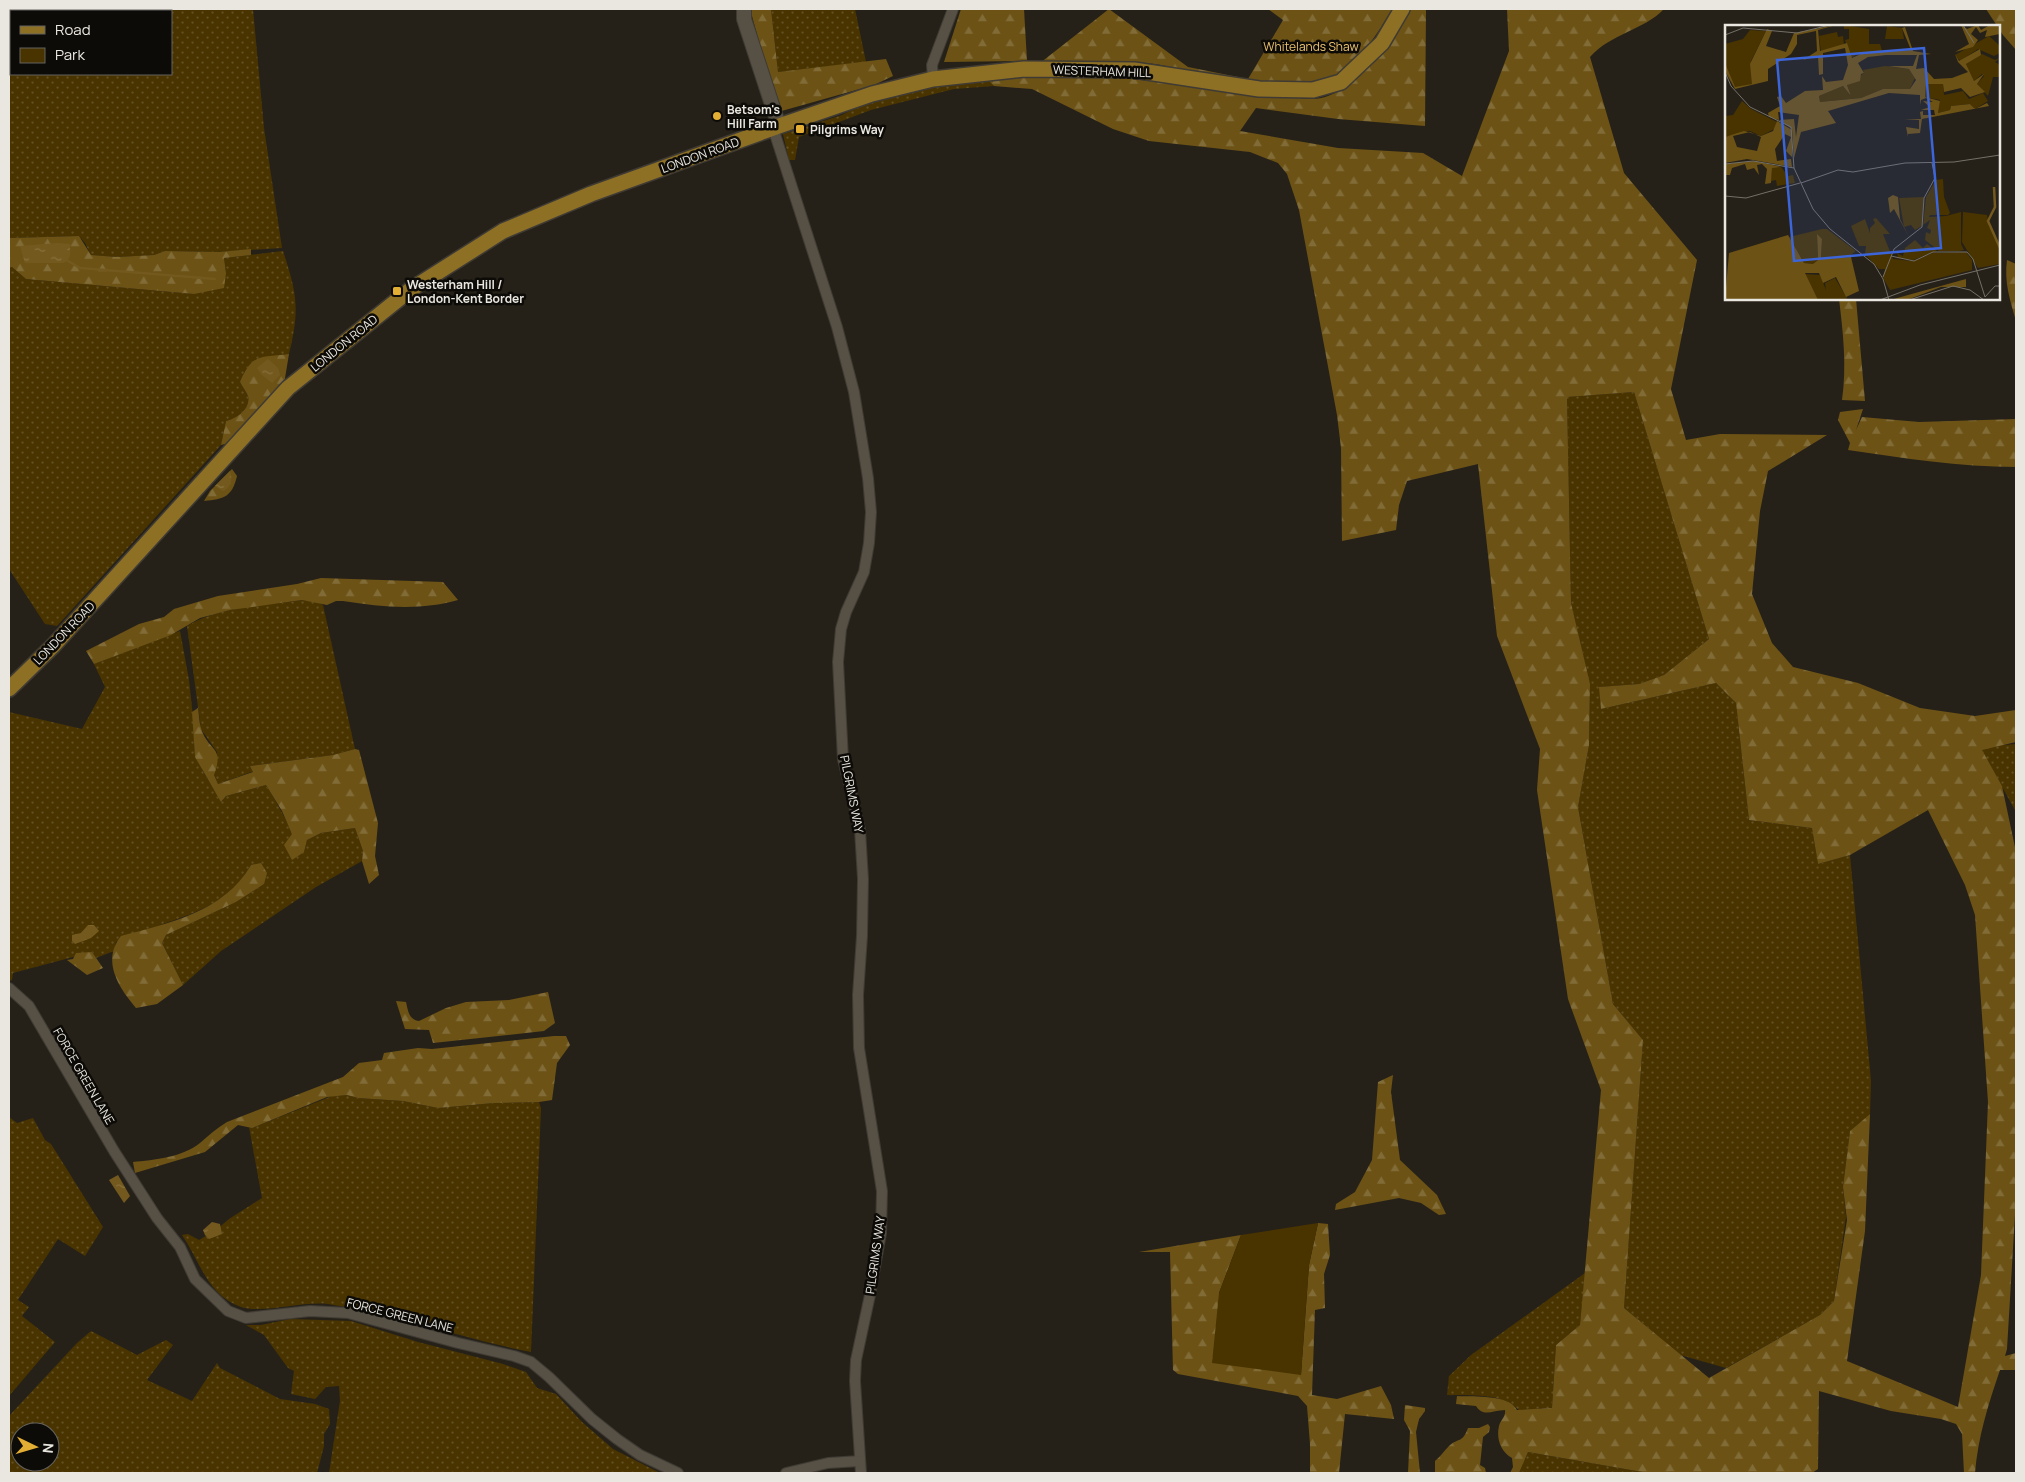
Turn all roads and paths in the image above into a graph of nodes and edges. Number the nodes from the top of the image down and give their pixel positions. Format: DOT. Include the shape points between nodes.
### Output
graph roads {
  1 [pos="744,9"];
  2 [pos="953,9"];
  3 [pos="1402,9"];
  4 [pos="933,79"];
  5 [pos="776,127"];
  6 [pos="9,689"];
  7 [pos="9,988"];
  8 [pos="860,1461"];
  9 [pos="678,1473"];
  10 [pos="786,1473"];
  11 [pos="860,1473"];
  1 -- 5 [label="street, PILGRIMS WAY" via="744,19"];
  2 -- 4 [label="street" via="932,65"];
  3 -- 4 [label="main road, WESTERHAM HILL" via="1382,42 1341,82 1313,90 1259,88 1134,70 1024,69"];
  4 -- 5 [label="main road, WESTERHAM HILL" via="872,94"];
  5 -- 6 [label="main road, LONDON ROAD" via="591,194 503,232 410,290 288,388 53,646"];
  5 -- 8 [label="street, PILGRIMS WAY" via="837,327 856,402 871,512 864,572 843,620 838,662 844,759 860,830 863,879 859,1048 882,1191 881,1234 856,1360"];
  7 -- 9 [label="street, FORCE GREEN LANE" via="29,1006 114,1151 157,1218 180,1247 195,1279 228,1311 246,1318 293,1312 348,1313 531,1362 617,1439 640,1455"];
  8 -- 10 [label="street" via="828,1463"];
  8 -- 11 [label="street, PILGRIMS WAY"];
}
